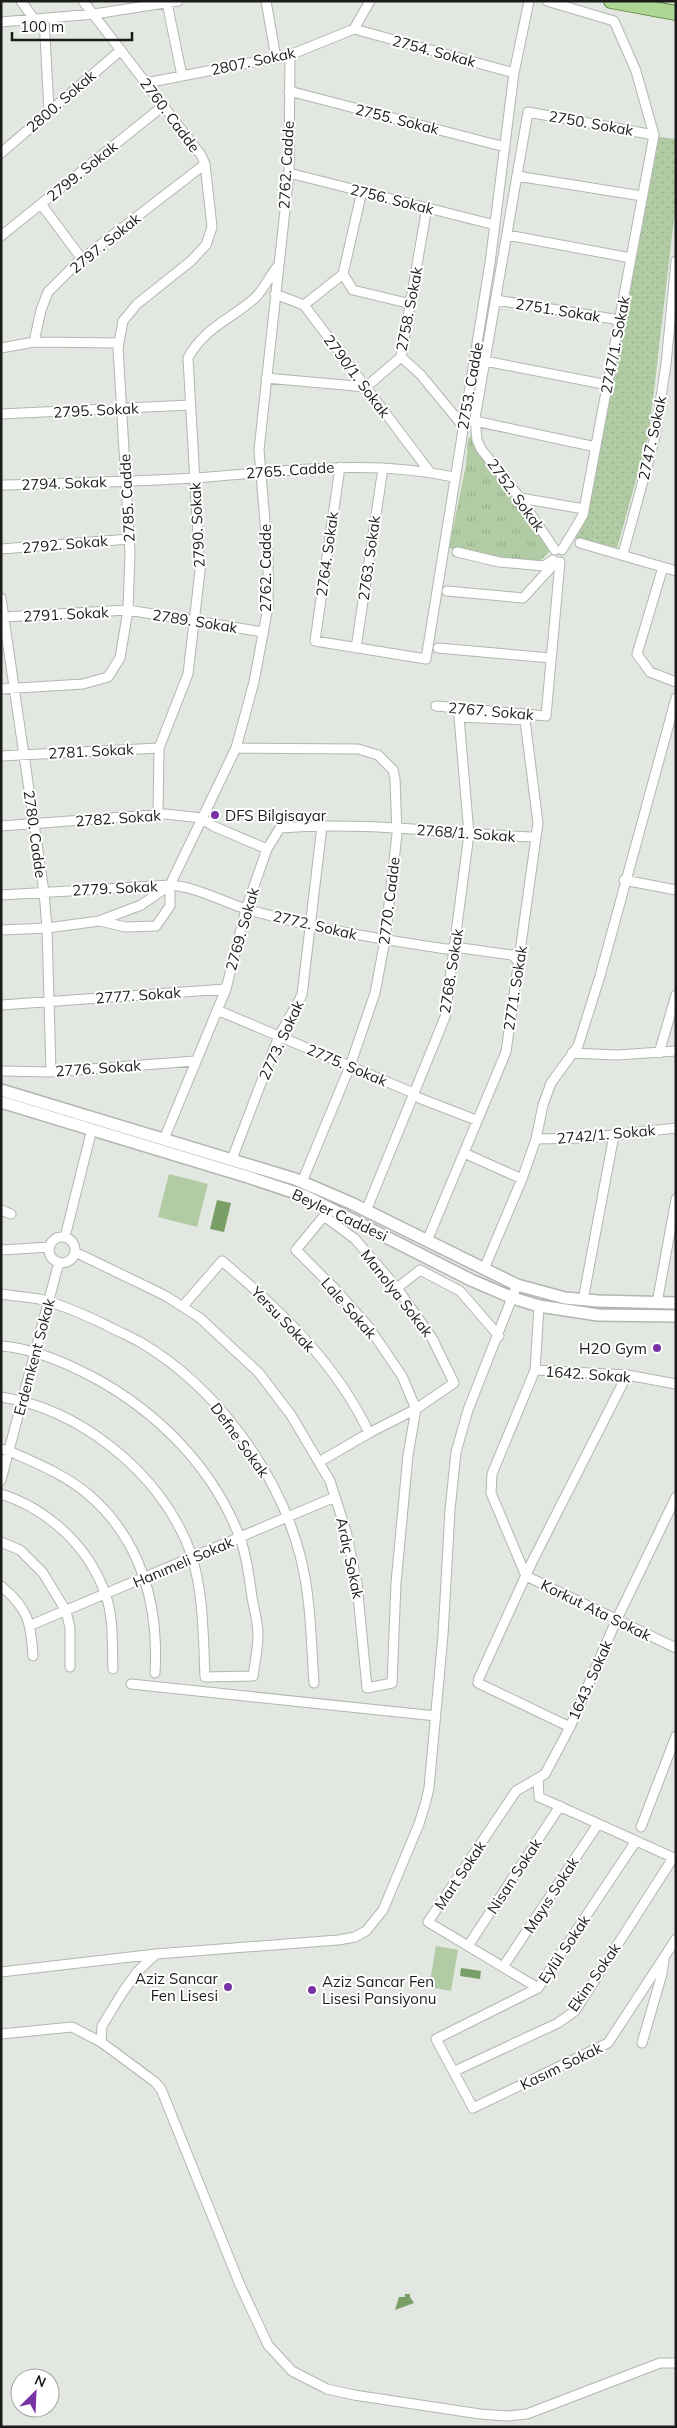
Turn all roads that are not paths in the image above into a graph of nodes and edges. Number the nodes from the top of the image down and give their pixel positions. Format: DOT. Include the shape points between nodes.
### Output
graph roads {
  1 [pos="21,1"];
  2 [pos="83,1"];
  3 [pos="178,1"];
  4 [pos="266,1"];
  5 [pos="370,1"];
  6 [pos="529,1"];
  7 [pos="547,1"];
  8 [pos="611,1"];
  9 [pos="167,3"];
  10 [pos="131,5"];
  11 [pos="676,13"];
  12 [pos="94,14"];
  13 [pos="44,18"];
  14 [pos="676,18"];
  15 [pos="34,19"];
  16 [pos="1,22"];
  17 [pos="354,29"];
  18 [pos="121,50"];
  19 [pos="290,56"];
  20 [pos="276,58"];
  21 [pos="514,73"];
  22 [pos="182,76"];
  23 [pos="146,83"];
  24 [pos="289,91"];
  25 [pos="163,106"];
  26 [pos="49,110"];
  27 [pos="654,135"];
  28 [pos="504,147"];
  29 [pos="1,153"];
  30 [pos="205,164"];
  31 [pos="289,173"];
  32 [pos="517,176"];
  33 [pos="362,191"];
  34 [pos="642,196"];
  35 [pos="41,204"];
  36 [pos="427,207"];
  37 [pos="495,225"];
  38 [pos="507,235"];
  39 [pos="1,236"];
  40 [pos="206,245"];
  41 [pos="632,258"];
  42 [pos="82,259"];
  43 [pos="676,261"];
  44 [pos="277,267"];
  45 [pos="343,274"];
  46 [pos="275,294"];
  47 [pos="496,300"];
  48 [pos="411,304"];
  49 [pos="304,305"];
  50 [pos="620,320"];
  51 [pos="34,342"];
  52 [pos="119,343"];
  53 [pos="1,348"];
  54 [pos="401,357"];
  55 [pos="485,361"];
  56 [pos="666,364"];
  57 [pos="676,364"];
  58 [pos="266,378"];
  59 [pos="608,385"];
  60 [pos="366,387"];
  61 [pos="190,405"];
  62 [pos="122,408"];
  63 [pos="1,414"];
  64 [pos="475,421"];
  65 [pos="463,426"];
  66 [pos="596,447"];
  67 [pos="340,466"];
  68 [pos="383,468"];
  69 [pos="429,471"];
  70 [pos="261,472"];
  71 [pos="454,477"];
  72 [pos="195,478"];
  73 [pos="126,482"];
  74 [pos="1,485"];
  75 [pos="520,498"];
  76 [pos="584,509"];
  77 [pos="130,539"];
  78 [pos="580,543"];
  79 [pos="1,549"];
  80 [pos="559,550"];
  81 [pos="457,552"];
  82 [pos="623,554"];
  83 [pos="557,561"];
  84 [pos="663,567"];
  85 [pos="676,571"];
  86 [pos="448,591"];
  87 [pos="1,599"];
  88 [pos="128,610"];
  89 [pos="4,617"];
  90 [pos="194,620"];
  91 [pos="263,632"];
  92 [pos="315,641"];
  93 [pos="356,648"];
  94 [pos="438,648"];
  95 [pos="551,658"];
  96 [pos="676,682"];
  97 [pos="14,688"];
  98 [pos="1,689"];
  99 [pos="676,698"];
  100 [pos="436,706"];
  101 [pos="459,717"];
  102 [pos="159,748"];
  103 [pos="236,748"];
  104 [pos="24,755"];
  105 [pos="1,756"];
  106 [pos="158,815"];
  107 [pos="202,818"];
  108 [pos="34,824"];
  109 [pos="1,826"];
  110 [pos="322,826"];
  111 [pos="397,828"];
  112 [pos="469,834"];
  113 [pos="536,837"];
  114 [pos="268,849"];
  115 [pos="624,880"];
  116 [pos="170,885"];
  117 [pos="676,890"];
  118 [pos="44,892"];
  119 [pos="1,895"];
  120 [pos="246,909"];
  121 [pos="99,921"];
  122 [pos="311,926"];
  123 [pos="47,928"];
  124 [pos="1,930"];
  125 [pos="385,940"];
  126 [pos="455,949"];
  127 [pos="520,963"];
  128 [pos="226,989"];
  129 [pos="676,995"];
  130 [pos="50,1001"];
  131 [pos="1,1005"];
  132 [pos="217,1010"];
  133 [pos="279,1036"];
  134 [pos="676,1051"];
  135 [pos="572,1053"];
  136 [pos="659,1053"];
  137 [pos="195,1061"];
  138 [pos="350,1066"];
  139 [pos="1,1072"];
  140 [pos="51,1072"];
  141 [pos="1,1090"];
  142 [pos="414,1094"];
  143 [pos="1,1102"];
  144 [pos="476,1120"];
  145 [pos="93,1124"];
  146 [pos="676,1128"];
  147 [pos="614,1135"];
  148 [pos="536,1139"];
  149 [pos="162,1144"];
  150 [pos="464,1153"];
  151 [pos="232,1159"];
  152 [pos="522,1179"];
  153 [pos="302,1182"];
  154 [pos="675,1205"];
  155 [pos="1,1210"];
  156 [pos="366,1211"];
  157 [pos="11,1214"];
  158 [pos="324,1216"];
  159 [pos="65,1237"];
  160 [pos="427,1241"];
  161 [pos="50,1248"];
  162 [pos="1,1250"];
  163 [pos="75,1252"];
  164 [pos="59,1262"];
  165 [pos="484,1269"];
  166 [pos="517,1285"];
  167 [pos="397,1288"];
  168 [pos="1,1294"];
  169 [pos="513,1298"];
  170 [pos="583,1300"];
  171 [pos="48,1302"];
  172 [pos="657,1302"];
  173 [pos="676,1303"];
  174 [pos="182,1306"];
  175 [pos="539,1306"];
  176 [pos="676,1316"];
  177 [pos="499,1336"];
  178 [pos="1,1346"];
  179 [pos="35,1353"];
  180 [pos="535,1370"];
  181 [pos="627,1375"];
  182 [pos="676,1384"];
  183 [pos="1,1397"];
  184 [pos="22,1400"];
  185 [pos="416,1409"];
  186 [pos="369,1433"];
  187 [pos="5,1450"];
  188 [pos="319,1462"];
  189 [pos="1,1480"];
  190 [pos="1,1494"];
  191 [pos="335,1497"];
  192 [pos="676,1497"];
  193 [pos="286,1518"];
  194 [pos="240,1538"];
  195 [pos="1,1542"];
  196 [pos="191,1558"];
  197 [pos="526,1576"];
  198 [pos="145,1578"];
  199 [pos="1,1586"];
  200 [pos="106,1594"];
  201 [pos="66,1611"];
  202 [pos="616,1621"];
  203 [pos="31,1626"];
  204 [pos="676,1648"];
  205 [pos="33,1656"];
  206 [pos="70,1667"];
  207 [pos="113,1669"];
  208 [pos="155,1673"];
  209 [pos="314,1683"];
  210 [pos="132,1684"];
  211 [pos="436,1716"];
  212 [pos="570,1727"];
  213 [pos="676,1736"];
  214 [pos="538,1778"];
  215 [pos="560,1806"];
  216 [pos="598,1824"];
  217 [pos="641,1827"];
  218 [pos="636,1841"];
  219 [pos="674,1859"];
  220 [pos="676,1940"];
  221 [pos="468,1946"];
  222 [pos="156,1954"];
  223 [pos="664,1957"];
  224 [pos="503,1967"];
  225 [pos="1,1972"];
  226 [pos="538,1988"];
  227 [pos="1,2034"];
  228 [pos="436,2039"];
  229 [pos="101,2042"];
  230 [pos="642,2043"];
  231 [pos="454,2071"];
  232 [pos="676,2363"];
  1 -- 15 [label="street"];
  2 -- 12 [label="street, 2760. Cadde"];
  3 -- 9 [label="street"];
  4 -- 20 [label="street"];
  5 -- 17 [label="street"];
  6 -- 21 [label="street, 2753. Cadde"];
  7 -- 27 [label="street" via="614,21 636,71"];
  8 -- 11 [label="main road"];
  9 -- 10 [label="street"];
  9 -- 22 [label="street"];
  10 -- 12 [label="street"];
  11 -- 14 [label="street"];
  12 -- 13 [label="street"];
  12 -- 18 [label="street, 2760. Cadde"];
  13 -- 15 [label="street"];
  13 -- 26 [label="street"];
  15 -- 16 [label="street"];
  17 -- 19 [label="street, 2807. Sokak"];
  17 -- 21 [label="street, 2754. Sokak"];
  18 -- 23 [label="street, 2760. Cadde"];
  18 -- 26 [label="street, 2800. Sokak"];
  19 -- 20 [label="street, 2807. Sokak"];
  19 -- 24 [label="street, 2762. Cadde"];
  20 -- 22 [label="street, 2807. Sokak"];
  21 -- 28 [label="street, 2753. Cadde"];
  22 -- 23 [label="street, 2807. Sokak"];
  23 -- 25 [label="street, 2760. Cadde"];
  24 -- 28 [label="street, 2755. Sokak"];
  24 -- 31 [label="street, 2762. Cadde"];
  25 -- 30 [label="street, 2760. Cadde"];
  25 -- 35 [label="street, 2799. Sokak"];
  26 -- 29 [label="street, 2800. Sokak"];
  27 -- 32 [label="street, 2750. Sokak" via="528,112"];
  27 -- 34 [label="street, 2747/1. Sokak"];
  28 -- 37 [label="street, 2753. Cadde"];
  30 -- 40 [label="street, 2760. Cadde" via="212,227"];
  30 -- 42 [label="street, 2797. Sokak"];
  31 -- 33 [label="street, 2756. Sokak"];
  31 -- 44 [label="street, 2762. Cadde"];
  32 -- 34 [label="street"];
  32 -- 38 [label="street"];
  33 -- 36 [label="street, 2756. Sokak"];
  33 -- 45 [label="street"];
  34 -- 41 [label="street, 2747/1. Sokak"];
  35 -- 39 [label="street, 2799. Sokak"];
  35 -- 42 [label="street"];
  36 -- 37 [label="street, 2756. Sokak"];
  36 -- 48 [label="street, 2758. Sokak"];
  37 -- 65 [label="street, 2753. Cadde"];
  38 -- 41 [label="street"];
  38 -- 47 [label="street"];
  40 -- 52 [label="street, 2785. Cadde" via="137,304 123,321"];
  41 -- 50 [label="street, 2747/1. Sokak"];
  42 -- 51 [label="street, 2797. Sokak" via="48,292 40,310"];
  43 -- 56 [label="street, 2747. Sokak"];
  44 -- 46 [label="street, 2762. Cadde"];
  44 -- 61 [label="street, 2790. Sokak" via="257,296 195,344 188,358"];
  45 -- 48 [label="street" via="354,290"];
  45 -- 49 [label="street"];
  46 -- 49 [label="street"];
  46 -- 58 [label="street, 2762. Cadde"];
  47 -- 50 [label="street, 2751. Sokak"];
  47 -- 55 [label="street"];
  48 -- 54 [label="street, 2758. Sokak"];
  49 -- 60 [label="street, 2790/1. Sokak"];
  50 -- 59 [label="street, 2747/1. Sokak"];
  51 -- 52 [label="street"];
  51 -- 53 [label="street"];
  52 -- 62 [label="street, 2785. Cadde"];
  54 -- 60 [label="street, 2758. Sokak"];
  54 -- 65 [label="street" via="420,374"];
  55 -- 59 [label="street"];
  55 -- 64 [label="street"];
  56 -- 57 [label="street"];
  56 -- 82 [label="street, 2747. Sokak" via="655,437"];
  58 -- 60 [label="street"];
  58 -- 70 [label="street, 2762. Cadde"];
  59 -- 66 [label="street, 2747/1. Sokak"];
  60 -- 69 [label="street, 2790/1. Sokak"];
  61 -- 62 [label="street, 2795. Sokak"];
  61 -- 72 [label="street, 2790. Sokak"];
  62 -- 63 [label="street, 2795. Sokak"];
  62 -- 73 [label="street, 2785. Cadde"];
  64 -- 66 [label="street"];
  64 -- 75 [label="street, 2752. Sokak" via="477,440"];
  65 -- 71 [label="street, 2753. Cadde"];
  66 -- 76 [label="street, 2747/1. Sokak"];
  67 -- 68 [label="street, 2765. Cadde"];
  67 -- 70 [label="street, 2765. Cadde"];
  67 -- 92 [label="street, 2764. Sokak"];
  68 -- 69 [label="street, 2765. Cadde"];
  68 -- 93 [label="street, 2763. Sokak"];
  69 -- 71 [label="street, 2765. Cadde"];
  70 -- 72 [label="street, 2765. Cadde"];
  70 -- 91 [label="street, 2762. Cadde" via="268,558 268,606"];
  71 -- 93 [label="street, 2753. Cadde" via="426,659"];
  72 -- 73 [label="street, 2765. Cadde"];
  72 -- 90 [label="street, 2790. Sokak" via="200,571"];
  73 -- 74 [label="street, 2794. Sokak"];
  73 -- 77 [label="street, 2785. Cadde"];
  75 -- 76 [label="street"];
  75 -- 80 [label="street, 2752. Sokak"];
  76 -- 80 [label="street, 2747/1. Sokak" via="583,516"];
  77 -- 79 [label="street, 2792. Sokak"];
  77 -- 88 [label="street, 2785. Cadde"];
  78 -- 82 [label="street"];
  80 -- 83 [label="street" via="564,557"];
  81 -- 83 [label="street" via="499,562 544,566"];
  82 -- 84 [label="street"];
  83 -- 86 [label="street" via="523,598"];
  83 -- 95 [label="street"];
  84 -- 85 [label="street"];
  84 -- 96 [label="street" via="637,654 650,672"];
  87 -- 89 [label="street, 2780. Cadde"];
  88 -- 89 [label="street, 2791. Sokak"];
  88 -- 90 [label="street, 2789. Sokak"];
  88 -- 97 [label="street, 2785. Cadde" via="120,658 108,677 83,684"];
  89 -- 97 [label="street, 2780. Cadde"];
  90 -- 91 [label="street, 2789. Sokak"];
  90 -- 102 [label="street, 2790. Sokak" via="188,674"];
  91 -- 103 [label="street, 2762. Cadde" via="254,682"];
  92 -- 93 [label="street, 2753. Cadde"];
  94 -- 95 [label="street"];
  95 -- 100 [label="street, 2767. Sokak" via="546,716"];
  97 -- 98 [label="street, 2785. Cadde"];
  97 -- 104 [label="street, 2780. Cadde"];
  99 -- 115 [label="street"];
  101 -- 112 [label="street, 2768. Sokak"];
  101 -- 113 [label="street, 2771. Sokak" via="525,720 538,823"];
  102 -- 104 [label="street, 2781. Sokak"];
  102 -- 106 [label="street, 2790. Sokak"];
  103 -- 107 [label="street, 2762. Cadde"];
  103 -- 111 [label="street, 2770. Cadde" via="358,749 378,755 393,770 396,779"];
  104 -- 105 [label="street, 2781. Sokak"];
  104 -- 108 [label="street, 2780. Cadde"];
  106 -- 107 [label="street, 2782. Sokak"];
  106 -- 108 [label="street, 2782. Sokak"];
  107 -- 114 [label="street" via="213,826"];
  107 -- 116 [label="street, 2762. Cadde"];
  108 -- 109 [label="street, 2782. Sokak"];
  108 -- 118 [label="street, 2780. Cadde"];
  110 -- 111 [label="street, 2769. Sokak"];
  110 -- 114 [label="street, 2769. Sokak" via="280,828"];
  110 -- 122 [label="street, 2773. Sokak"];
  111 -- 112 [label="street, 2768/1. Sokak"];
  111 -- 125 [label="street, 2770. Cadde"];
  112 -- 113 [label="street, 2768/1. Sokak"];
  112 -- 126 [label="street, 2768. Sokak"];
  113 -- 127 [label="street, 2771. Sokak"];
  114 -- 120 [label="street, 2769. Sokak"];
  115 -- 117 [label="street"];
  115 -- 135 [label="street" via="600,976 578,1046"];
  116 -- 118 [label="street, 2779. Sokak"];
  116 -- 120 [label="street, 2772. Sokak" via="184,886"];
  116 -- 121 [label="street, 2762. Cadde" via="141,905"];
  116 -- 121 [label="street" via="170,906 156,926 125,927"];
  118 -- 119 [label="street, 2779. Sokak"];
  118 -- 123 [label="street, 2780. Cadde"];
  120 -- 122 [label="street, 2772. Sokak"];
  120 -- 128 [label="street, 2769. Sokak"];
  121 -- 123 [label="street, 2762. Cadde"];
  122 -- 125 [label="street, 2772. Sokak"];
  122 -- 133 [label="street, 2773. Sokak" via="302,995"];
  123 -- 124 [label="street, 2762. Cadde"];
  123 -- 130 [label="street, 2780. Cadde"];
  125 -- 126 [label="street, 2772. Sokak"];
  125 -- 138 [label="street, 2770. Cadde" via="375,994"];
  126 -- 127 [label="street, 2772. Sokak" via="512,955"];
  126 -- 142 [label="street, 2768. Sokak" via="445,1017"];
  127 -- 144 [label="street, 2771. Sokak" via="506,1052"];
  128 -- 130 [label="street, 2777. Sokak"];
  128 -- 132 [label="street, 2769. Sokak"];
  129 -- 136 [label="street"];
  130 -- 131 [label="street, 2777. Sokak"];
  130 -- 140 [label="street, 2780. Cadde"];
  132 -- 133 [label="street, 2775. Sokak"];
  132 -- 137 [label="street, 2769. Sokak"];
  133 -- 138 [label="street, 2775. Sokak"];
  133 -- 151 [label="street, 2773. Sokak"];
  134 -- 136 [label="street"];
  135 -- 136 [label="street"];
  135 -- 148 [label="street" via="551,1083"];
  137 -- 140 [label="street, 2776. Sokak"];
  137 -- 149 [label="street, 2769. Sokak"];
  138 -- 142 [label="street, 2775. Sokak"];
  138 -- 153 [label="street, 2770. Cadde"];
  139 -- 140 [label="street, 2776. Sokak"];
  141 -- 145 [label="main road, Beyler Caddesi"];
  142 -- 144 [label="street, 2775. Sokak"];
  142 -- 156 [label="street, 2768. Sokak"];
  143 -- 145 [label="main road, Beyler Caddesi"];
  144 -- 150 [label="street, 2771. Sokak"];
  145 -- 149 [label="main road, Beyler Caddesi"];
  145 -- 159 [label="street"];
  146 -- 147 [label="street, 2742/1. Sokak"];
  147 -- 148 [label="street, 2742/1. Sokak"];
  147 -- 170 [label="street"];
  148 -- 152 [label="street"];
  149 -- 151 [label="main road, Beyler Caddesi"];
  149 -- 169 [label="main road, Beyler Caddesi" via="305,1196"];
  150 -- 152 [label="street"];
  150 -- 160 [label="street, 2771. Sokak"];
  151 -- 153 [label="main road, Beyler Caddesi"];
  152 -- 165 [label="street"];
  153 -- 156 [label="main road, Beyler Caddesi"];
  154 -- 172 [label="street"];
  155 -- 157 [label="street"];
  156 -- 160 [label="main road, Beyler Caddesi"];
  158 -- 167 [label="street, Manolya Sokak" via="355,1239"];
  158 -- 185 [label="street, Lale Sokak" via="296,1250 368,1326 402,1376"];
  159 -- 161 [label="street" via="57,1238"];
  159 -- 163 [label="street" via="74,1244"];
  160 -- 165 [label="main road, Beyler Caddesi"];
  161 -- 162 [label="street"];
  161 -- 164 [label="street" via="51,1255"];
  163 -- 164 [label="street" via="70,1259"];
  163 -- 174 [label="street, Ardıç Sokak"];
  164 -- 171 [label="street, Erdemkent Sokak"];
  165 -- 166 [label="main road, Beyler Caddesi"];
  166 -- 169 [label="street"];
  166 -- 170 [label="main road, Beyler Caddesi"];
  167 -- 177 [label="street" via="420,1270 460,1291"];
  167 -- 185 [label="street, Manolya Sokak" via="432,1338 454,1383"];
  168 -- 171 [label="street, Defne Sokak"];
  169 -- 175 [label="main road, Beyler Caddesi"];
  169 -- 177 [label="street"];
  170 -- 172 [label="main road, Beyler Caddesi"];
  171 -- 179 [label="street, Erdemkent Sokak"];
  171 -- 193 [label="street, Defne Sokak" via="140,1342 214,1402 249,1446 272,1485"];
  172 -- 173 [label="main road, Beyler Caddesi"];
  174 -- 186 [label="street, Yersu Sokak" via="222,1261 267,1298 313,1349 357,1407"];
  174 -- 188 [label="street, Ardıç Sokak" via="200,1318 259,1373 291,1415"];
  175 -- 176 [label="main road, Beyler Caddesi" via="598,1315"];
  175 -- 180 [label="street, 1642. Sokak"];
  177 -- 211 [label="street" via="468,1410 456,1452"];
  178 -- 179 [label="street"];
  179 -- 184 [label="street, Erdemkent Sokak"];
  179 -- 194 [label="street" via="121,1392 161,1424 194,1456 221,1499"];
  180 -- 181 [label="street, 1642. Sokak"];
  180 -- 197 [label="street, Korkut Ata Sokak" via="492,1474 491,1493"];
  181 -- 182 [label="street, 1642. Sokak"];
  181 -- 197 [label="street"];
  183 -- 184 [label="street"];
  184 -- 187 [label="street, Erdemkent Sokak"];
  184 -- 196 [label="street" via="87,1430 115,1449 156,1491 186,1541"];
  185 -- 186 [label="street"];
  185 -- 191 [label="street, Ardıç Sokak" via="408,1455 396,1583 392,1683 367,1688 357,1584 346,1530"];
  186 -- 188 [label="street"];
  187 -- 189 [label="street, Erdemkent Sokak"];
  187 -- 198 [label="street" via="53,1471 89,1494 117,1526"];
  188 -- 191 [label="street, Ardıç Sokak"];
  190 -- 200 [label="street" via="21,1500 56,1522 78,1546"];
  191 -- 193 [label="street, Hanımeli Sokak"];
  192 -- 202 [label="street, 1643. Sokak"];
  193 -- 194 [label="street, Hanımeli Sokak"];
  193 -- 209 [label="street, Defne Sokak" via="300,1554 309,1604"];
  194 -- 196 [label="street, Hanımeli Sokak"];
  194 -- 196 [label="street" via="258,1635 253,1676 204,1677 203,1613"];
  195 -- 201 [label="street" via="20,1550 43,1573"];
  196 -- 198 [label="street, Hanımeli Sokak"];
  197 -- 202 [label="street, Korkut Ata Sokak"];
  197 -- 212 [label="street" via="478,1683"];
  198 -- 200 [label="street, Hanımeli Sokak"];
  198 -- 208 [label="street" via="152,1601 157,1642"];
  199 -- 203 [label="street" via="26,1613"];
  200 -- 201 [label="street, Hanımeli Sokak"];
  200 -- 207 [label="street" via="112,1627"];
  201 -- 203 [label="street, Hanımeli Sokak"];
  201 -- 206 [label="street" via="70,1628"];
  202 -- 204 [label="street, Korkut Ata Sokak"];
  202 -- 212 [label="street, 1643. Sokak"];
  203 -- 205 [label="street"];
  210 -- 211 [label="street"];
  211 -- 222 [label="street" via="429,1788 419,1824 383,1910 366,1931 338,1940"];
  212 -- 214 [label="street, 1643. Sokak" via="545,1774"];
  213 -- 217 [label="street"];
  214 -- 215 [label="street" via="540,1797"];
  214 -- 221 [label="street, Mart Sokak" via="516,1791 428,1922"];
  215 -- 216 [label="street"];
  215 -- 221 [label="street, Nisan Sokak"];
  216 -- 218 [label="street"];
  216 -- 224 [label="street, Mayıs Sokak"];
  218 -- 219 [label="street"];
  218 -- 226 [label="street, Eylül Sokak"];
  219 -- 231 [label="street, Ekim Sokak" via="575,2011 558,2023"];
  220 -- 223 [label="street, Kasım Sokak"];
  221 -- 224 [label="street, Mart Sokak"];
  222 -- 225 [label="street"];
  222 -- 229 [label="street" via="124,1990 102,2026"];
  223 -- 230 [label="street"];
  223 -- 231 [label="street, Kasım Sokak" via="608,2043 473,2108"];
  224 -- 226 [label="street, Mart Sokak"];
  226 -- 228 [label="street, Eylül Sokak"];
  227 -- 229 [label="street" via="72,2027"];
  228 -- 231 [label="street, Kasım Sokak"];
  229 -- 232 [label="street" via="150,2077 161,2089 240,2285 268,2345 292,2371 327,2390 507,2416 527,2414 660,2363"];
}
